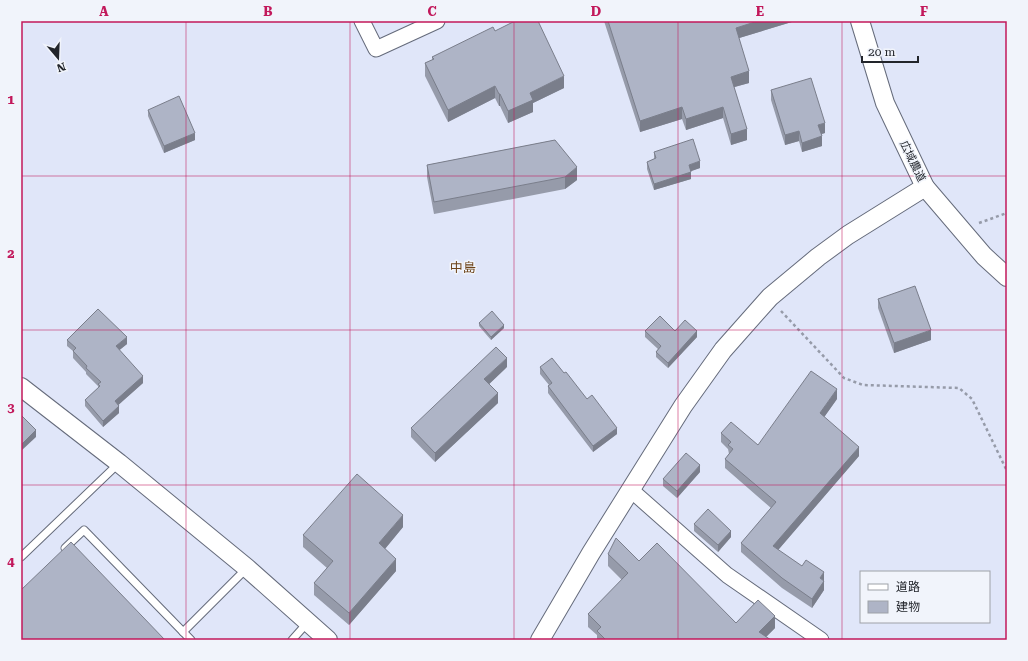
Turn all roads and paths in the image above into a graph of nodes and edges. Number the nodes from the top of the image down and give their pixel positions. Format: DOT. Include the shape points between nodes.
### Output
graph roads {
  1 [pos="362,21"];
  2 [pos="437,21"];
  3 [pos="860,21"];
  4 [pos="925,186"];
  5 [pos="1007,213"];
  6 [pos="961,230"];
  7 [pos="1007,277"];
  8 [pos="770,297"];
  9 [pos="21,387"];
  10 [pos="119,463"];
  11 [pos="1007,471"];
  12 [pos="631,490"];
  13 [pos="61,552"];
  14 [pos="21,557"];
  15 [pos="247,568"];
  16 [pos="309,621"];
  17 [pos="183,632"];
  18 [pos="191,640"];
  19 [pos="292,640"];
  20 [pos="328,640"];
  21 [pos="540,640"];
  22 [pos="821,640"];
  1 -- 2 [label="street" via="376,49"];
  3 -- 4 [label="street, 広域農道" via="885,103"];
  4 -- 6 [label="street, 広域農道"];
  4 -- 8 [label="street" via="848,235"];
  5 -- 6 [label="path"];
  6 -- 7 [label="street, 広域農道"];
  8 -- 11 [label="path" via="844,378 863,385 959,388 972,398"];
  8 -- 12 [label="street" via="723,350 687,400"];
  9 -- 10 [label="street"];
  10 -- 14 [label="lane"];
  10 -- 15 [label="street"];
  12 -- 21 [label="street"];
  12 -- 22 [label="street" via="727,575"];
  13 -- 17 [label="lane" via="84,530"];
  15 -- 16 [label="street"];
  15 -- 17 [label="lane"];
  16 -- 19 [label="lane"];
  16 -- 20 [label="street"];
  17 -- 18 [label="lane"];
}
